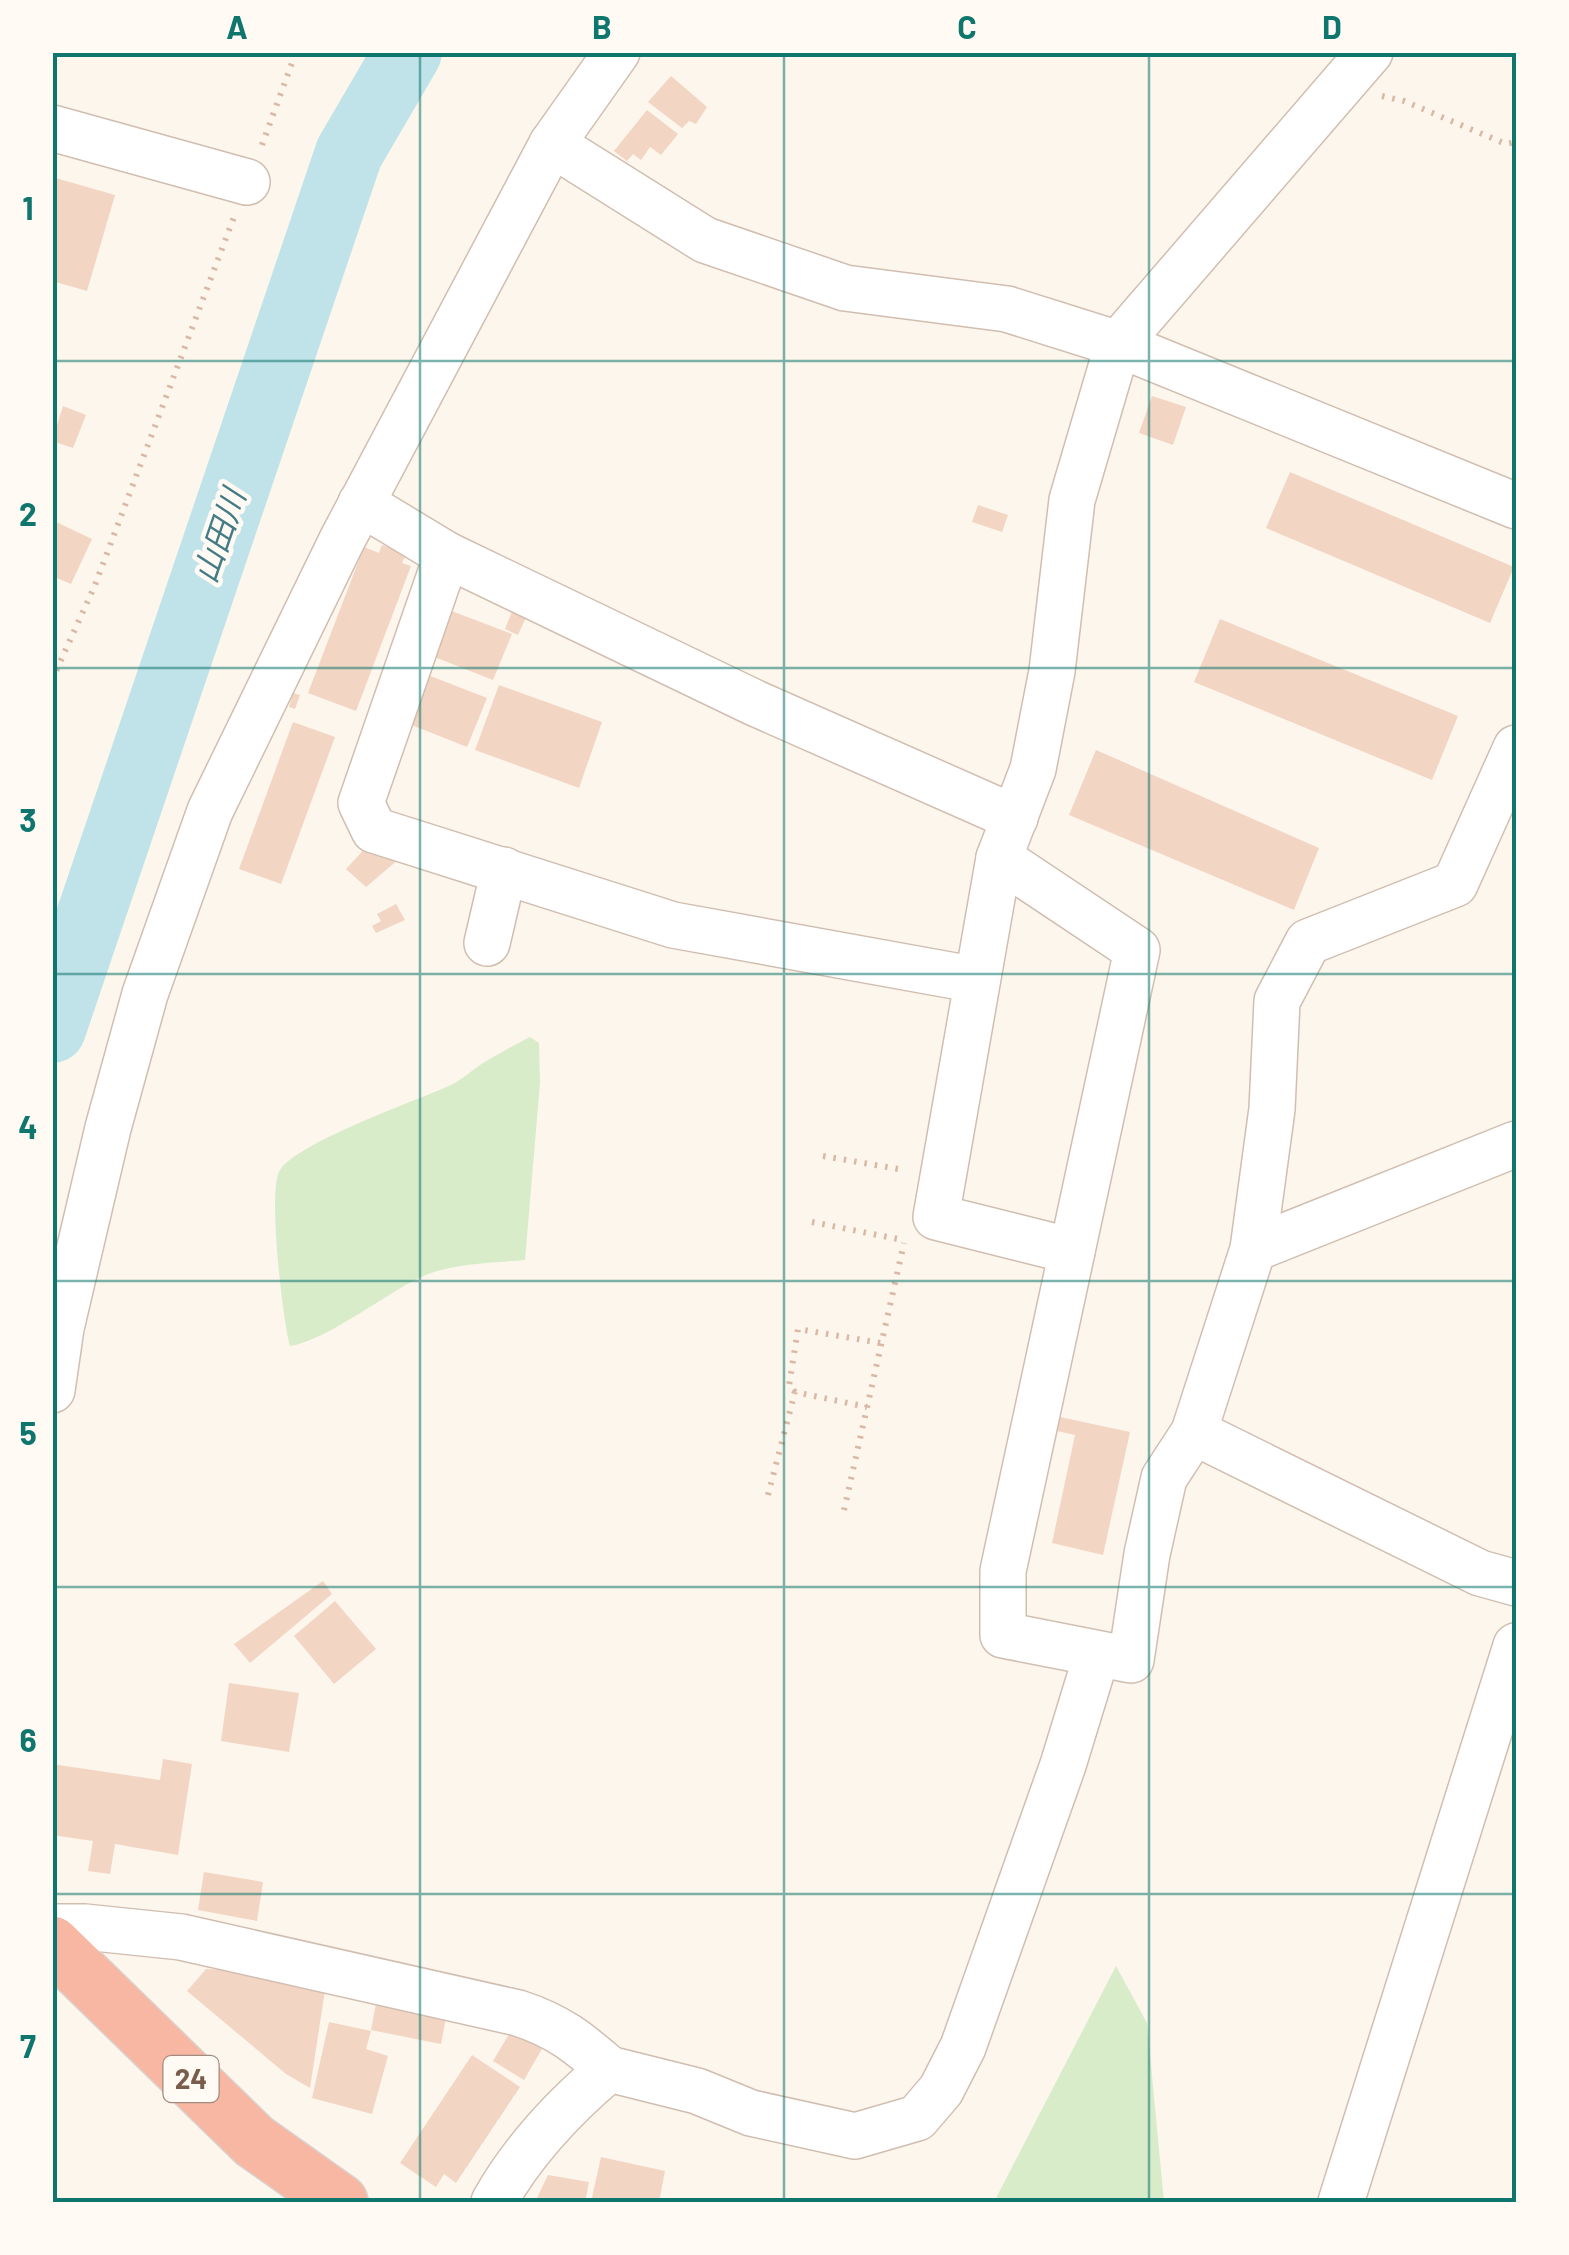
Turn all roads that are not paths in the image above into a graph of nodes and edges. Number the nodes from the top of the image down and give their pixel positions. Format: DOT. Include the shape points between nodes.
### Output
graph roads {
  1 [pos="617,52"];
  2 [pos="1370,52"];
  3 [pos="52,128"];
  4 [pos="552,144"];
  5 [pos="247,182"];
  6 [pos="1118,344"];
  7 [pos="361,503"];
  8 [pos="1516,506"];
  9 [pos="447,555"];
  10 [pos="1516,748"];
  11 [pos="1007,838"];
  12 [pos="504,870"];
  13 [pos="487,942"];
  14 [pos="978,980"];
  15 [pos="1516,1144"];
  16 [pos="1253,1249"];
  17 [pos="1072,1251"];
  18 [pos="52,1390"];
  19 [pos="1194,1432"];
  20 [pos="1516,1583"];
  21 [pos="1516,1646"];
  22 [pos="1097,1654"];
  23 [pos="52,1927"];
  24 [pos="52,1944"];
  25 [pos="609,2069"];
  26 [pos="340,2202"];
  27 [pos="494,2202"];
  28 [pos="1341,2202"];
  1 -- 4 [label="street"];
  2 -- 6 [label="street"];
  3 -- 5 [label="street"];
  4 -- 6 [label="street" via="705,240 845,288 1008,308"];
  4 -- 7 [label="street"];
  6 -- 8 [label="street"];
  6 -- 11 [label="street" via="1072,500 1052,671 1033,769"];
  7 -- 9 [label="street"];
  7 -- 18 [label="street" via="210,811 145,994 61,1328"];
  9 -- 11 [label="street" via="756,704"];
  9 -- 12 [label="street" via="361,803 374,830"];
  10 -- 16 [label="street" via="1455,884 1308,942 1277,1001 1272,1108"];
  11 -- 14 [label="street"];
  11 -- 17 [label="street" via="1137,950"];
  12 -- 13 [label="street"];
  12 -- 14 [label="street" via="673,925"];
  14 -- 17 [label="street" via="936,1217"];
  15 -- 16 [label="street"];
  16 -- 19 [label="street"];
  17 -- 22 [label="street" via="1003,1570 1003,1635"];
  19 -- 20 [label="street" via="1480,1573"];
  19 -- 22 [label="street" via="1164,1478 1131,1660"];
  21 -- 28 [label="street"];
  22 -- 25 [label="street" via="963,2047 941,2090 916,2118 856,2136 751,2113 698,2091"];
  23 -- 25 [label="street" via="181,1937 518,2013 549,2022"];
  24 -- 26 [label="highway, 24" via="254,2141"];
  25 -- 27 [label="street" via="575,2098"];
}
